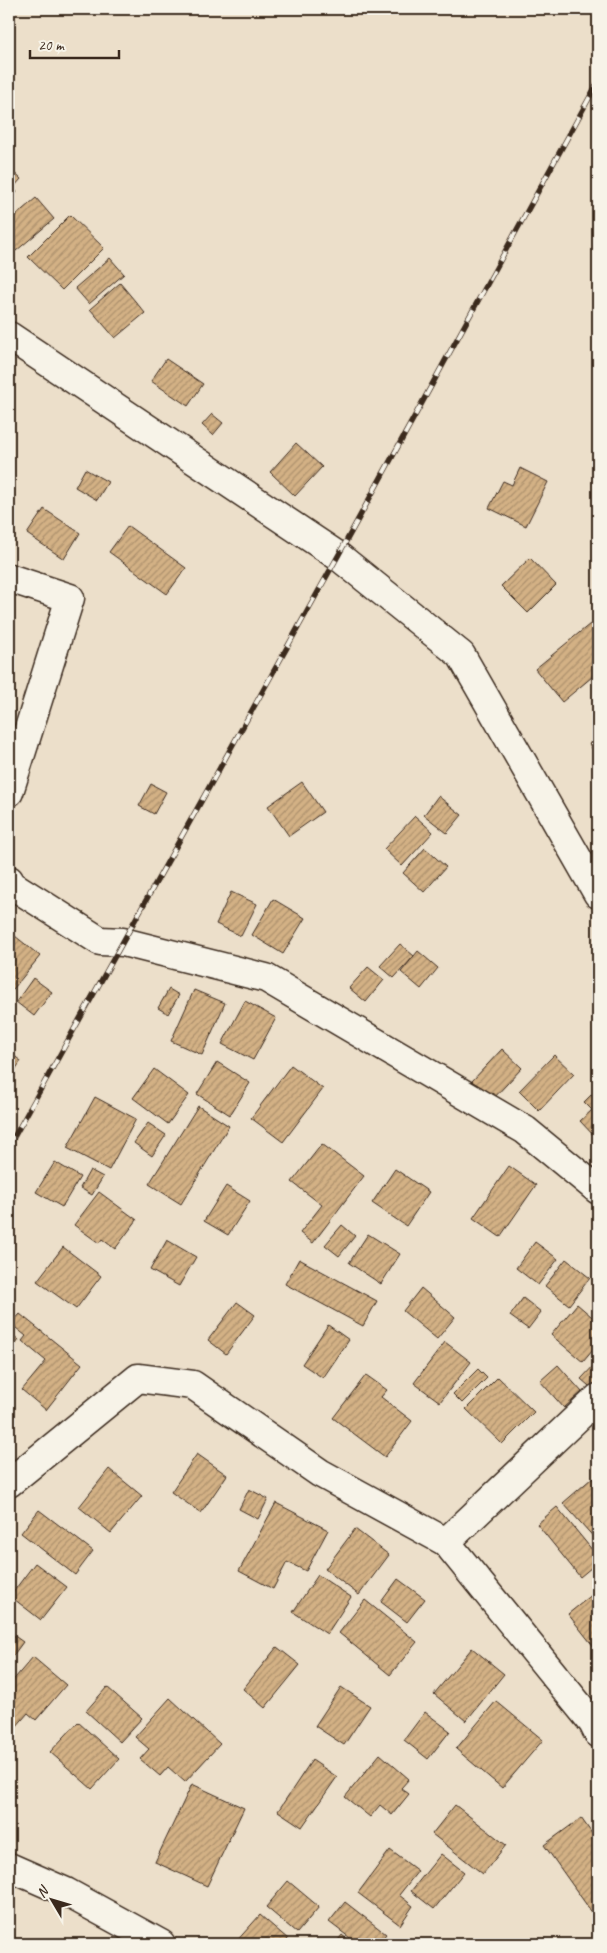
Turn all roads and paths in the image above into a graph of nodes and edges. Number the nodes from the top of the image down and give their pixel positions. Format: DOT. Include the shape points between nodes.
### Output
graph roads {
  1 [pos="9,336"];
  2 [pos="9,578"];
  3 [pos="9,792"];
  4 [pos="9,880"];
  5 [pos="598,894"];
  6 [pos="598,1190"];
  7 [pos="598,1398"];
  8 [pos="9,1483"];
  9 [pos="446,1542"];
  10 [pos="598,1733"];
  11 [pos="9,1867"];
  12 [pos="161,1944"];
  1 -- 5 [label="street" via="338,556 461,655"];
  2 -- 3 [label="street" via="70,598"];
  4 -- 6 [label="street" via="100,941 123,942 266,978 525,1130"];
  7 -- 9 [label="street"];
  8 -- 9 [label="street" via="138,1378 193,1385 320,1473"];
  9 -- 10 [label="street"];
  11 -- 12 [label="street" via="66,1892"];
}
